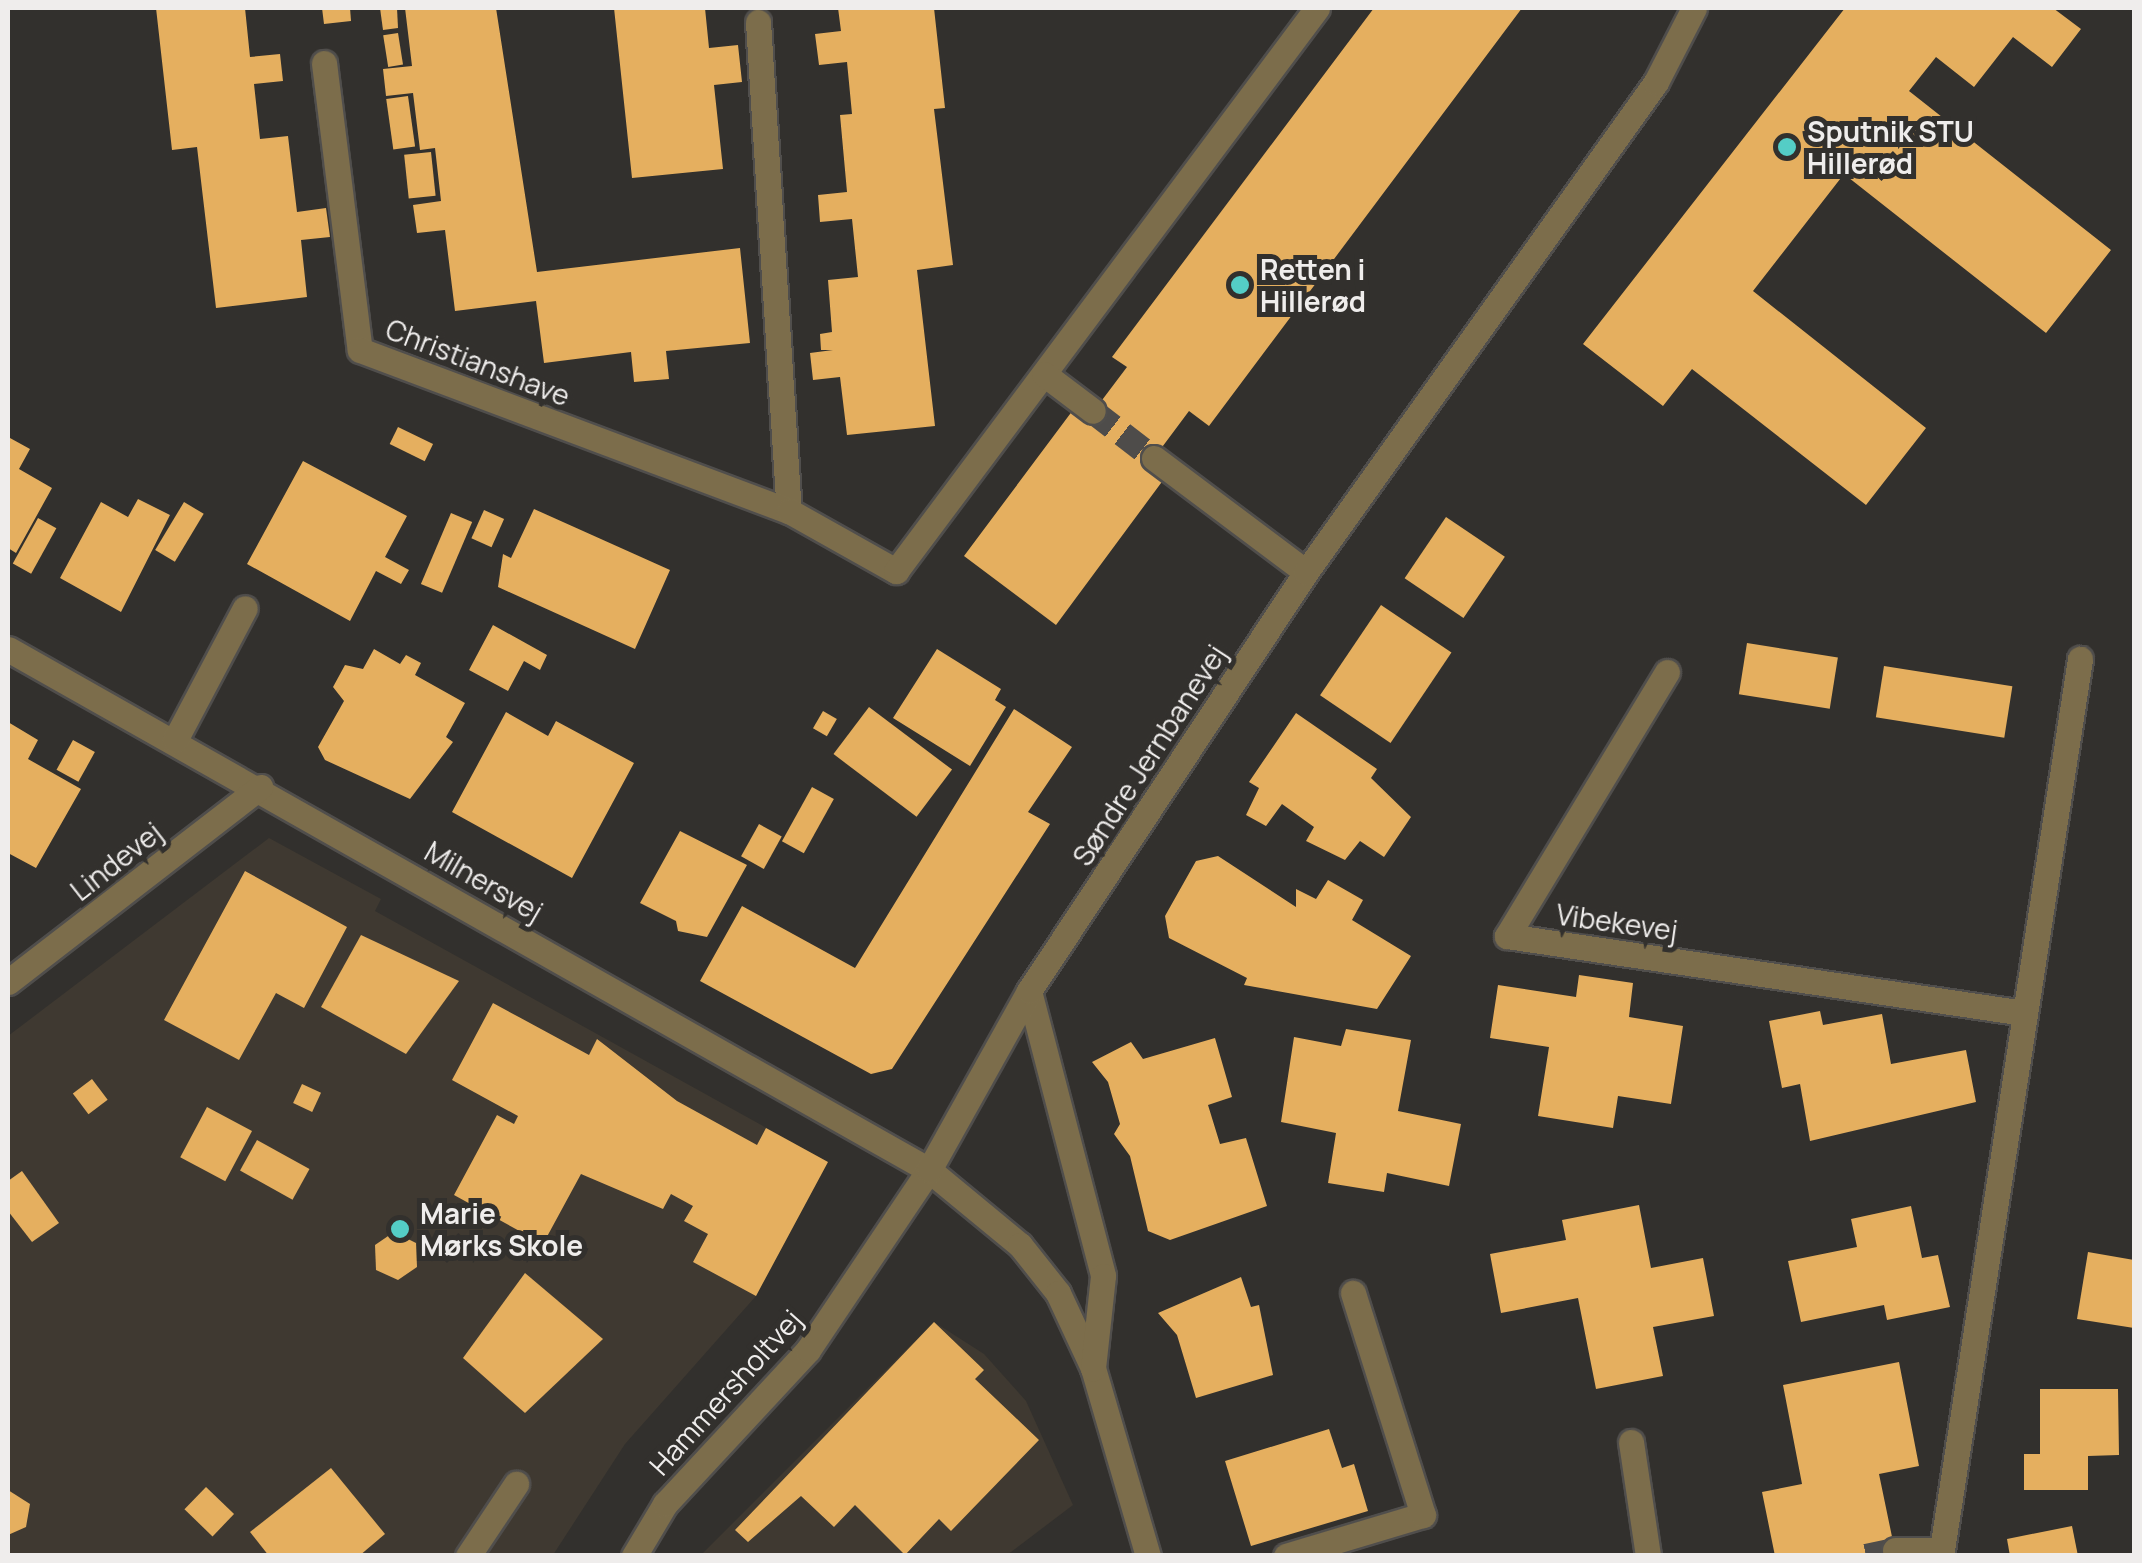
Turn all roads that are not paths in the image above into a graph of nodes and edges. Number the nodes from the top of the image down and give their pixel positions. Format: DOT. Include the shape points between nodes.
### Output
graph roads {
  1 [pos="1317,8"];
  2 [pos="1694,8"];
  3 [pos="758,22"];
  4 [pos="324,64"];
  5 [pos="1044,374"];
  6 [pos="1093,412"];
  7 [pos="1154,458"];
  8 [pos="790,511"];
  9 [pos="1306,572"];
  10 [pos="245,608"];
  11 [pos="8,649"];
  12 [pos="2080,659"];
  13 [pos="1668,672"];
  14 [pos="175,740"];
  15 [pos="260,787"];
  16 [pos="8,982"];
  17 [pos="1029,991"];
  18 [pos="2024,1012"];
  19 [pos="928,1170"];
  20 [pos="1353,1294"];
  21 [pos="1093,1368"];
  22 [pos="1631,1442"];
  23 [pos="516,1484"];
  24 [pos="1894,1550"];
  25 [pos="1941,1552"];
  26 [pos="468,1556"];
  27 [pos="634,1556"];
  28 [pos="1148,1556"];
  29 [pos="1286,1556"];
  30 [pos="1648,1556"];
  1 -- 5 [label="street, Christianshave"];
  2 -- 9 [label="street, Søndre Jernbanevej" via="1656,82"];
  3 -- 8 [label="street"];
  4 -- 8 [label="street, Christianshave" via="360,350"];
  5 -- 6 [label="street"];
  5 -- 8 [label="street, Christianshave" via="896,571"];
  7 -- 9 [label="street"];
  9 -- 17 [label="street, Søndre Jernbanevej"];
  10 -- 14 [label="street"];
  11 -- 14 [label="street, Milnersvej"];
  12 -- 18 [label="street"];
  13 -- 18 [label="street, Vibekevej" via="1508,936"];
  14 -- 15 [label="street, Milnersvej"];
  15 -- 16 [label="street, Lindevej"];
  15 -- 19 [label="street, Milnersvej"];
  17 -- 19 [label="street, Søndre Jernbanevej"];
  17 -- 21 [label="street" via="1103,1276"];
  18 -- 25 [label="street"];
  19 -- 21 [label="street" via="1020,1246 1058,1293"];
  19 -- 27 [label="street, Hammersholtvej" via="808,1350 665,1504"];
  20 -- 29 [label="street" via="1422,1515"];
  21 -- 28 [label="street"];
  22 -- 30 [label="street"];
  23 -- 26 [label="street"];
  24 -- 25 [label="street"];
}
